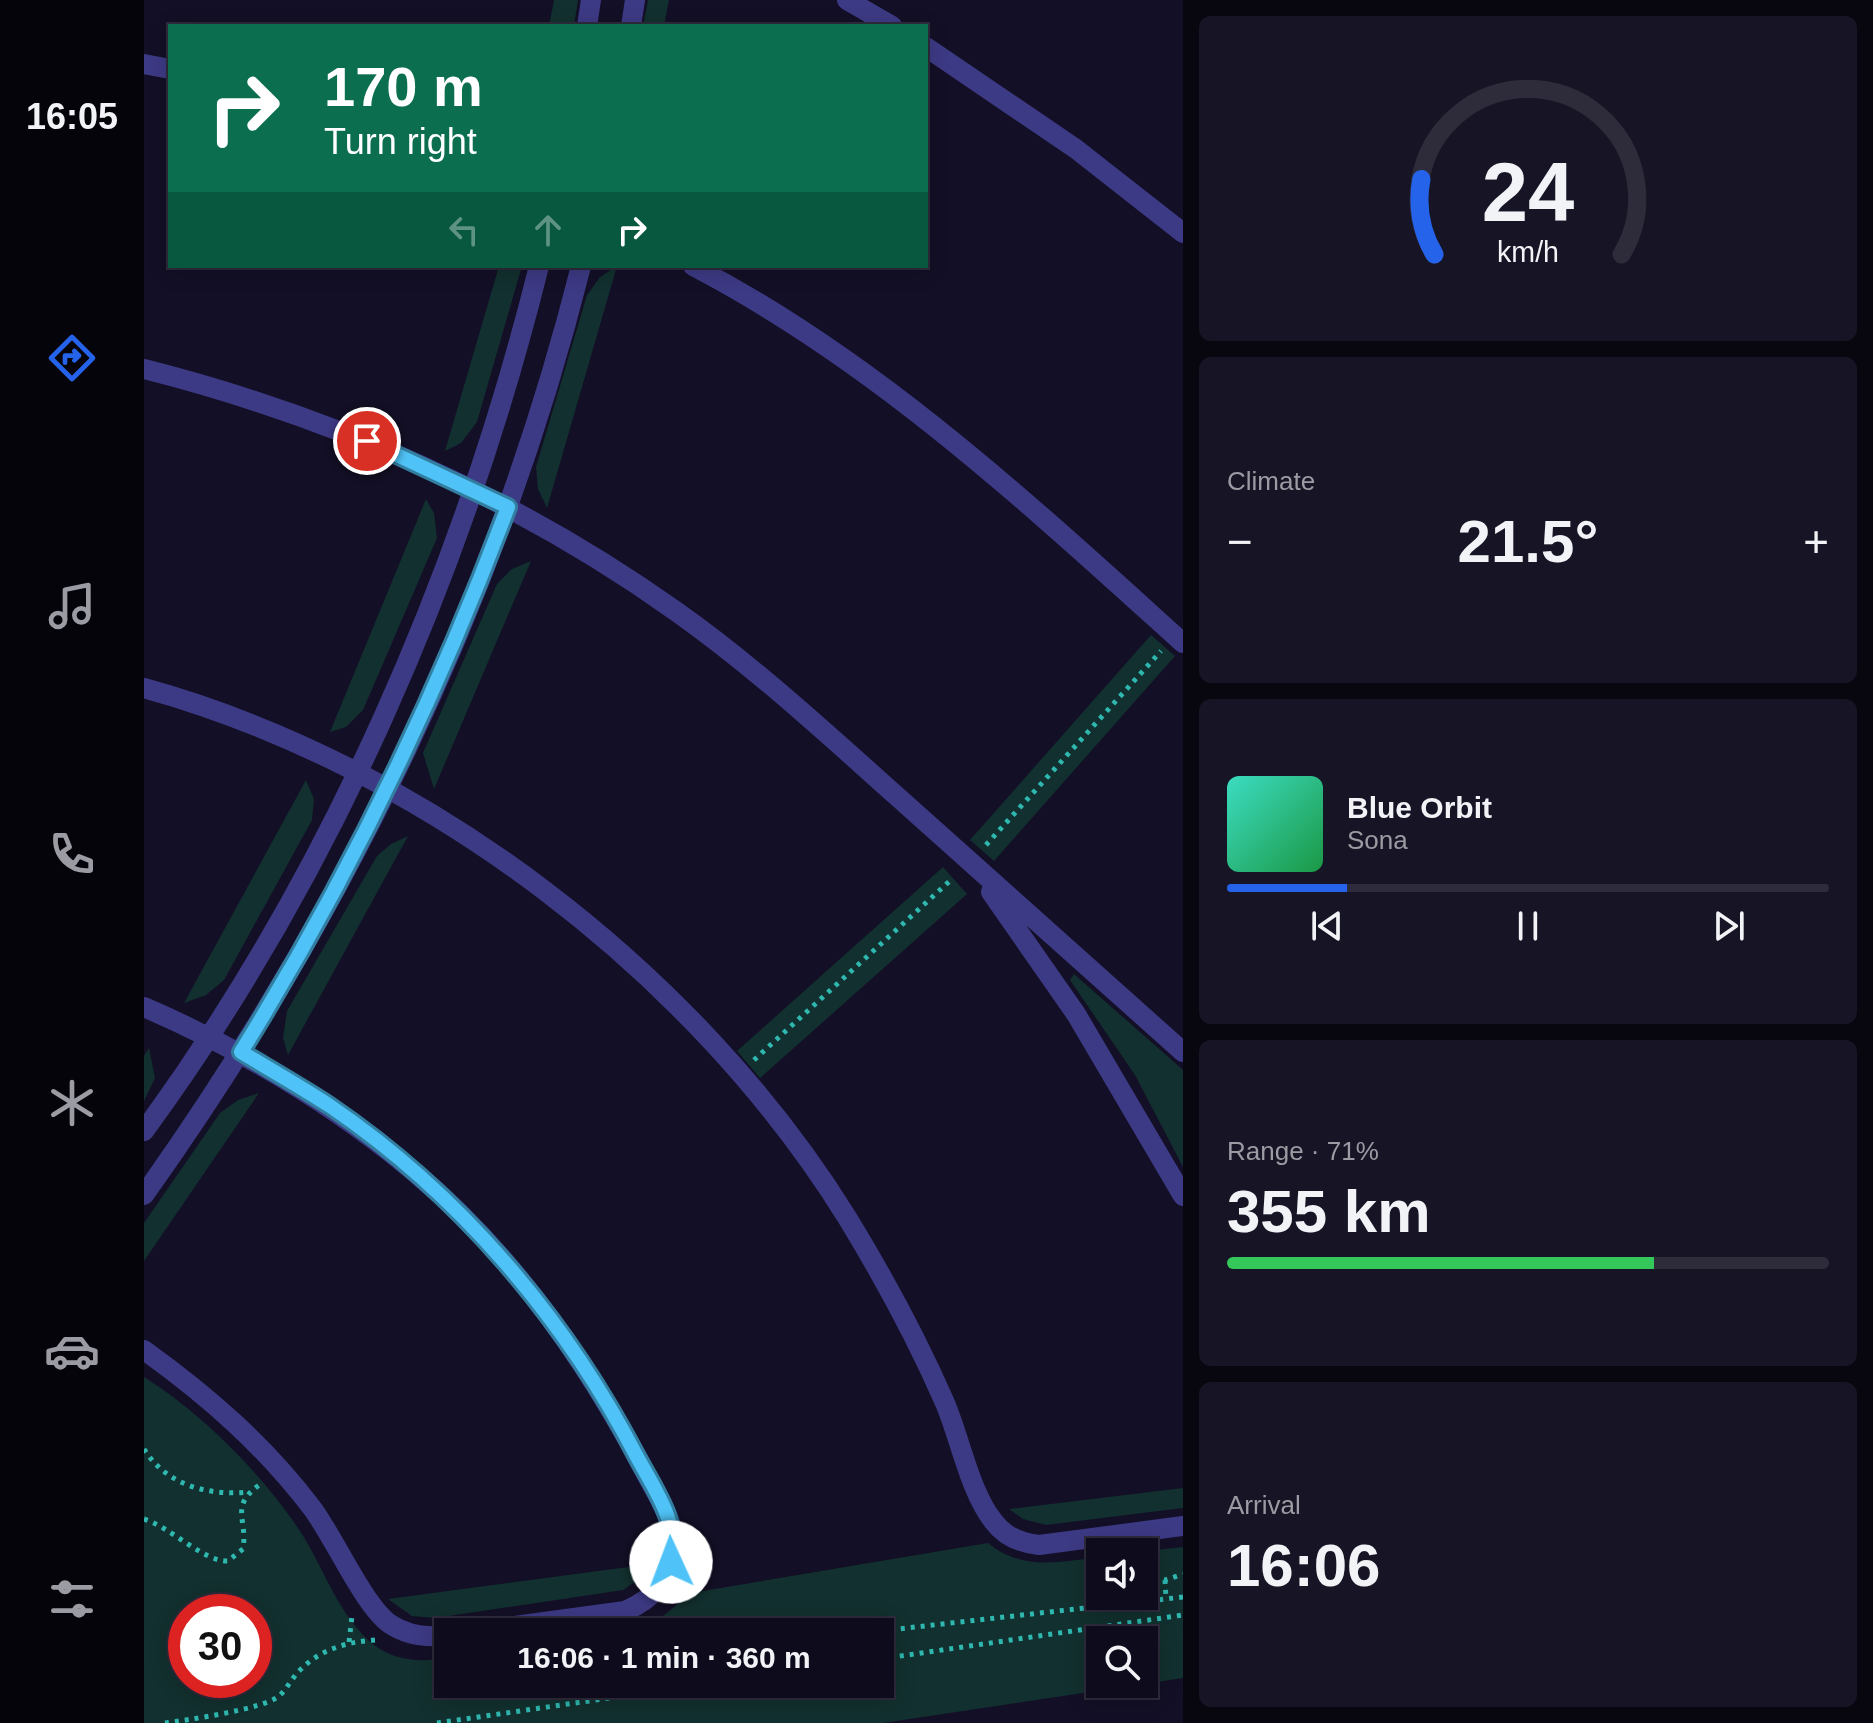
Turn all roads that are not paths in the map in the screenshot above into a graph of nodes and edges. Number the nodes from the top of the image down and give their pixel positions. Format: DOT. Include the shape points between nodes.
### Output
graph roads {
  1 [pos="591,0"];
  2 [pos="635,0"];
  3 [pos="847,0"];
  4 [pos="587,24"];
  5 [pos="631,24"];
  6 [pos="889,24"];
  7 [pos="928,48"];
  8 [pos="144,64"];
  9 [pos="168,69"];
  10 [pos="1183,233"];
  11 [pos="538,268"];
  12 [pos="580,268"];
  13 [pos="696,268"];
  14 [pos="144,369"];
  15 [pos="473,489"];
  16 [pos="508,507"];
  17 [pos="1183,643"];
  18 [pos="144,688"];
  19 [pos="356,773"];
  20 [pos="388,790"];
  21 [pos="971,862"];
  22 [pos="144,1007"];
  23 [pos="208,1035"];
  24 [pos="241,1052"];
  25 [pos="1183,1052"];
  26 [pos="144,1131"];
  27 [pos="144,1195"];
  28 [pos="1183,1196"];
  29 [pos="144,1350"];
  30 [pos="1183,1526"];
  31 [pos="576,1618"];
  32 [pos="434,1635"];
  1 -- 4 [label="street"];
  2 -- 5 [label="street"];
  3 -- 6 [label="street"];
  7 -- 10 [label="street" via="1076,149"];
  8 -- 9 [label="street"];
  11 -- 15 [label="street"];
  12 -- 16 [label="street"];
  13 -- 17 [label="street" via="815,340 919,414"];
  14 -- 15 [label="street" via="313,421"];
  15 -- 16 [label="street"];
  15 -- 19 [label="street"];
  16 -- 20 [label="street" via="438,684"];
  16 -- 21 [label="street" via="653,596 756,672"];
  18 -- 19 [label="street" via="262,729"];
  19 -- 20 [label="street"];
  19 -- 23 [label="street"];
  20 -- 24 [label="street" via="322,917"];
  20 -- 30 [label="street" via="478,844 564,906 644,975 718,1050 786,1131 847,1217 900,1309 946,1404 987,1513 1000,1529 1028,1544 1049,1545"];
  21 -- 25 [label="street"];
  21 -- 28 [label="street" via="1076,1014"];
  22 -- 23 [label="street"];
  23 -- 24 [label="street"];
  23 -- 26 [label="street"];
  24 -- 27 [label="street"];
  24 -- 31 [label="street" via="331,1107 402,1162 489,1244 565,1337 614,1413 668,1517 674,1551 668,1573 636,1606"];
  29 -- 32 [label="street" via="201,1390 261,1447 313,1510 381,1617 412,1634"];
}
